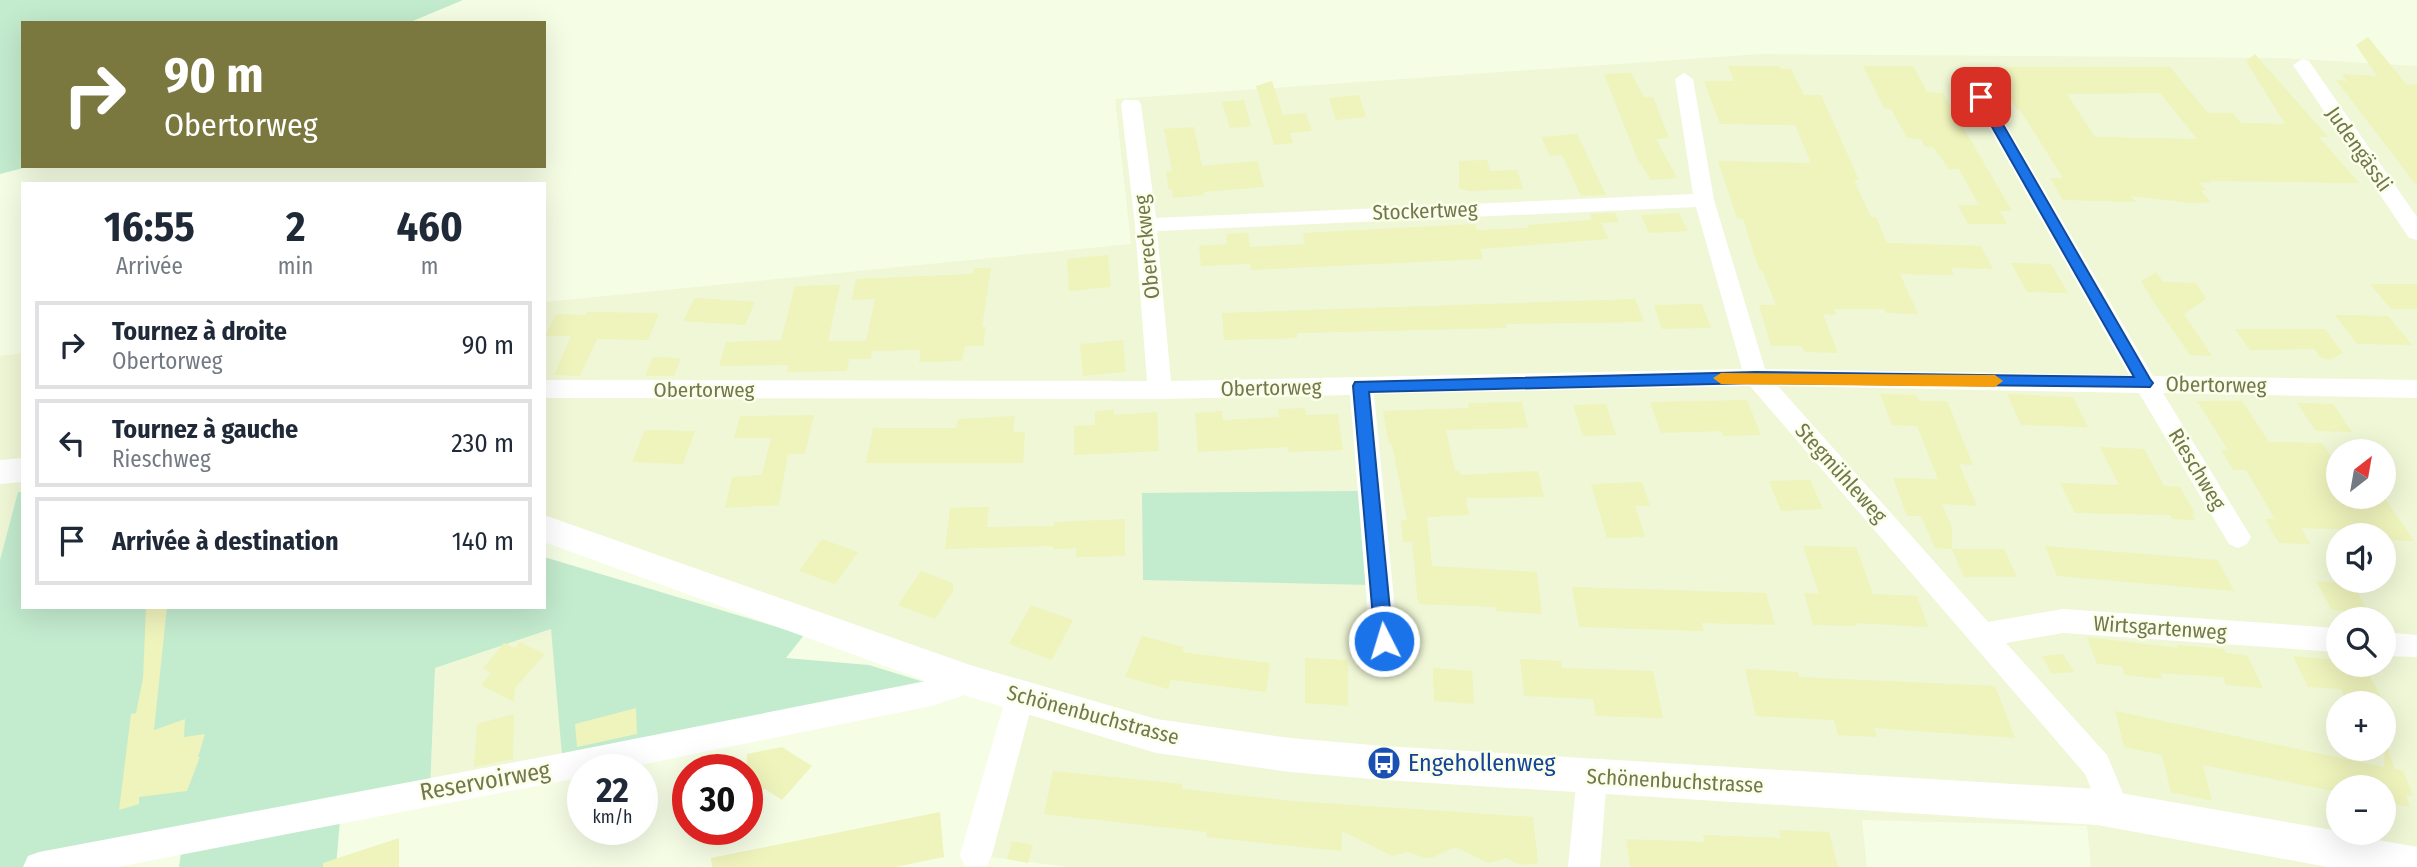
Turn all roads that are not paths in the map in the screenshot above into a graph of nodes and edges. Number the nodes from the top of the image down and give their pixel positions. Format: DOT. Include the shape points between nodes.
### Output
graph roads {
  1 [pos="2302,65"];
  2 [pos="1967,73"];
  3 [pos="1684,79"];
  4 [pos="1131,104"];
  5 [pos="1704,200"];
  6 [pos="1146,225"];
  7 [pos="2417,233"];
  8 [pos="1756,377"];
  9 [pos="2145,383"];
  10 [pos="1361,386"];
  11 [pos="546,389"];
  12 [pos="2417,389"];
  13 [pos="1160,390"];
  14 [pos="21,470"];
  15 [pos="0,472"];
  16 [pos="546,528"];
  17 [pos="2238,537"];
  18 [pos="1983,635"];
  19 [pos="2326,639"];
  20 [pos="1384,641"];
  21 [pos="2396,644"];
  22 [pos="2415,646"];
  23 [pos="970,681"];
  24 [pos="1020,697"];
  25 [pos="1592,776"];
  26 [pos="2115,810"];
  27 [pos="976,855"];
  28 [pos="2417,866"];
  29 [pos="39,867"];
  30 [pos="1584,867"];
  1 -- 7 [label="street, Judengässli"];
  2 -- 9 [label="street, Rieschweg"];
  3 -- 5 [label="street, Stegmühleweg"];
  4 -- 6 [label="street, Obereckweg"];
  5 -- 6 [label="street, Stockertweg"];
  5 -- 8 [label="street, Stegmühleweg"];
  6 -- 13 [label="street, Obereckweg"];
  8 -- 9 [label="street, Obertorweg"];
  8 -- 10 [label="street, Obertorweg"];
  8 -- 18 [label="street, Stegmühleweg"];
  9 -- 12 [label="street, Obertorweg"];
  9 -- 17 [label="street, Rieschweg"];
  10 -- 13 [label="street, Obertorweg"];
  10 -- 20 [label="street"];
  11 -- 13 [label="street, Obertorweg"];
  14 -- 15 [label="street"];
  16 -- 23 [label="street, Schönenbuchstrasse"];
  18 -- 19 [label="street, Wirtsgartenweg" via="2063,621"];
  18 -- 26 [label="street, Stegmühleweg" via="2096,765"];
  21 -- 22 [label="street"];
  23 -- 24 [label="street, Schönenbuchstrasse"];
  23 -- 29 [label="street, Reservoirweg" via="931,693 576,765"];
  24 -- 25 [label="street, Schönenbuchstrasse" via="1156,736 1290,755"];
  24 -- 27 [label="street"];
  25 -- 26 [label="street, Schönenbuchstrasse"];
  25 -- 30 [label="street"];
  26 -- 28 [label="street, Schönenbuchstrasse"];
}
